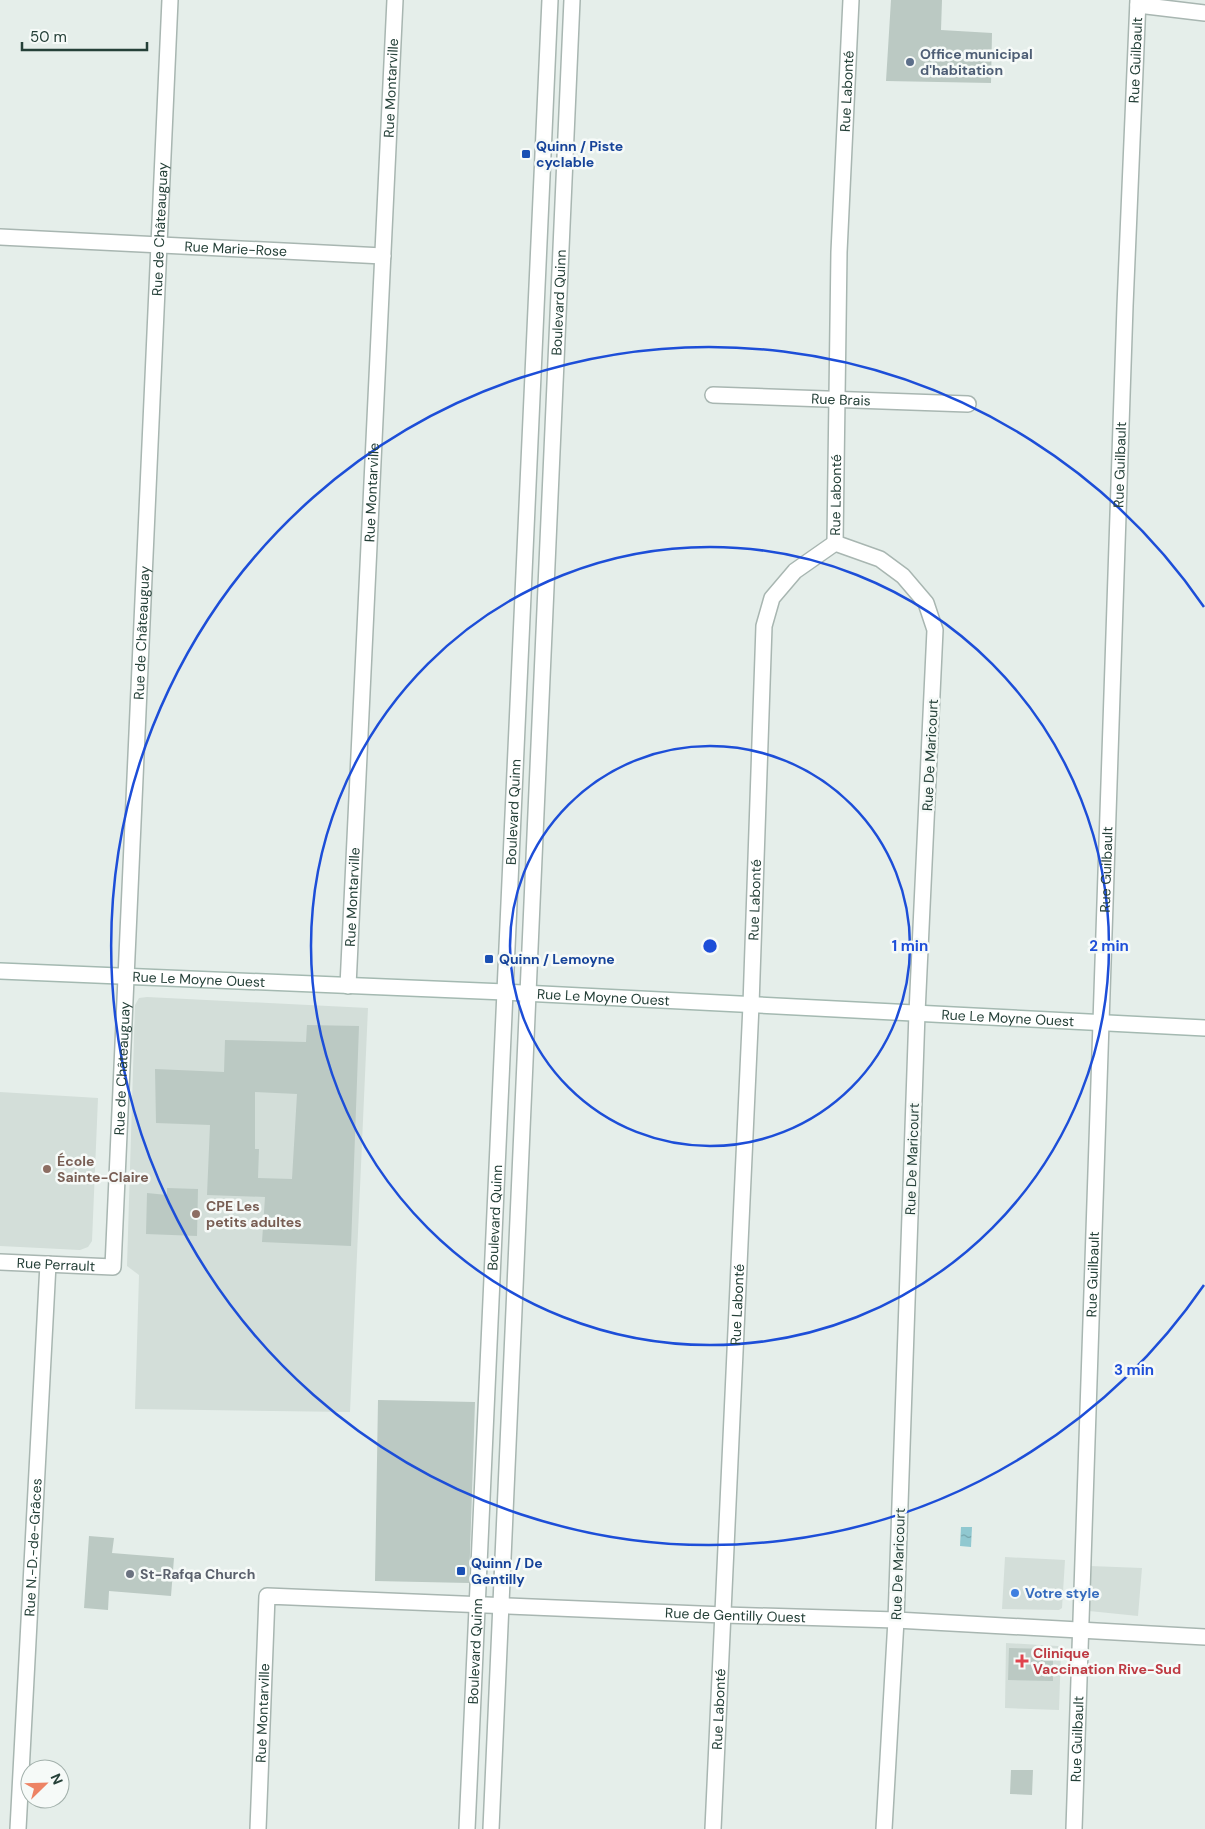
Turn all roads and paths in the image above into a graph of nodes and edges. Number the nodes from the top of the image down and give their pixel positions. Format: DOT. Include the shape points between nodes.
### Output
graph roads {
  1 [pos="170,0"];
  2 [pos="395,0"];
  3 [pos="550,0"];
  4 [pos="572,0"];
  5 [pos="852,0"];
  6 [pos="1138,2"];
  7 [pos="1205,13"];
  8 [pos="0,237"];
  9 [pos="159,245"];
  10 [pos="383,256"];
  11 [pos="713,395"];
  12 [pos="837,400"];
  13 [pos="968,404"];
  14 [pos="835,543"];
  15 [pos="522,606"];
  16 [pos="546,607"];
  17 [pos="0,971"];
  18 [pos="126,975"];
  19 [pos="348,986"];
  20 [pos="505,992"];
  21 [pos="529,993"];
  22 [pos="751,1005"];
  23 [pos="917,1013"];
  24 [pos="1102,1022"];
  25 [pos="1205,1028"];
  26 [pos="0,1262"];
  27 [pos="48,1264"];
  28 [pos="113,1267"];
  29 [pos="267,1596"];
  30 [pos="477,1605"];
  31 [pos="501,1606"];
  32 [pos="724,1616"];
  33 [pos="896,1620"];
  34 [pos="1081,1628"];
  35 [pos="1205,1636"];
  36 [pos="18,1829"];
  37 [pos="258,1829"];
  38 [pos="467,1829"];
  39 [pos="491,1829"];
  40 [pos="713,1829"];
  41 [pos="884,1829"];
  42 [pos="1074,1829"];
  1 -- 9 [label="street, Rue de Châteauguay"];
  2 -- 10 [label="street, Rue Montarville"];
  3 -- 15 [label="street, Boulevard Quinn"];
  4 -- 16 [label="street, Boulevard Quinn"];
  5 -- 12 [label="street, Rue Labonté" via="840,252"];
  6 -- 7 [label="street"];
  6 -- 24 [label="street, Rue Guilbault" via="1124,316"];
  8 -- 9 [label="street, Rue Marie-Rose"];
  9 -- 10 [label="street, Rue Marie-Rose"];
  9 -- 18 [label="street, Rue de Châteauguay"];
  10 -- 19 [label="street, Rue Montarville"];
  11 -- 12 [label="street, Rue Brais"];
  12 -- 13 [label="street, Rue Brais"];
  12 -- 14 [label="street, Rue Labonté"];
  14 -- 22 [label="street, Rue Labonté" via="795,571 772,598 764,626"];
  14 -- 23 [label="street, Rue De Maricourt" via="880,559 903,576 926,603 936,630"];
  15 -- 16 [label="street"];
  15 -- 20 [label="street, Boulevard Quinn"];
  16 -- 21 [label="street, Boulevard Quinn"];
  17 -- 18 [label="street, Rue Le Moyne Ouest"];
  18 -- 19 [label="street, Rue Le Moyne Ouest"];
  18 -- 28 [label="street, Rue de Châteauguay"];
  19 -- 20 [label="street, Rue Le Moyne Ouest"];
  20 -- 21 [label="street, Rue Le Moyne Ouest"];
  20 -- 30 [label="street, Boulevard Quinn"];
  21 -- 22 [label="street, Rue Le Moyne Ouest"];
  21 -- 31 [label="street, Boulevard Quinn"];
  22 -- 23 [label="street, Rue Le Moyne Ouest"];
  22 -- 32 [label="street, Rue Labonté"];
  23 -- 24 [label="street, Rue Le Moyne Ouest"];
  23 -- 33 [label="street, Rue De Maricourt"];
  24 -- 25 [label="street, Rue Le Moyne Ouest"];
  24 -- 34 [label="street, Rue Guilbault"];
  26 -- 27 [label="street, Rue Perrault"];
  27 -- 28 [label="street, Rue Perrault"];
  27 -- 36 [label="street, Rue N.-D.-de-Grâces"];
  29 -- 30 [label="street, Rue de Gentilly Ouest"];
  29 -- 37 [label="street, Rue Montarville"];
  30 -- 31 [label="street, Rue de Gentilly Ouest"];
  30 -- 38 [label="street, Boulevard Quinn"];
  31 -- 32 [label="street, Rue de Gentilly Ouest"];
  31 -- 39 [label="street, Boulevard Quinn"];
  32 -- 33 [label="street, Rue de Gentilly Ouest"];
  32 -- 40 [label="street, Rue Labonté"];
  33 -- 34 [label="street, Rue de Gentilly Ouest"];
  33 -- 41 [label="street, Rue De Maricourt"];
  34 -- 35 [label="street, Rue de Gentilly Ouest"];
  34 -- 42 [label="street, Rue Guilbault"];
}
